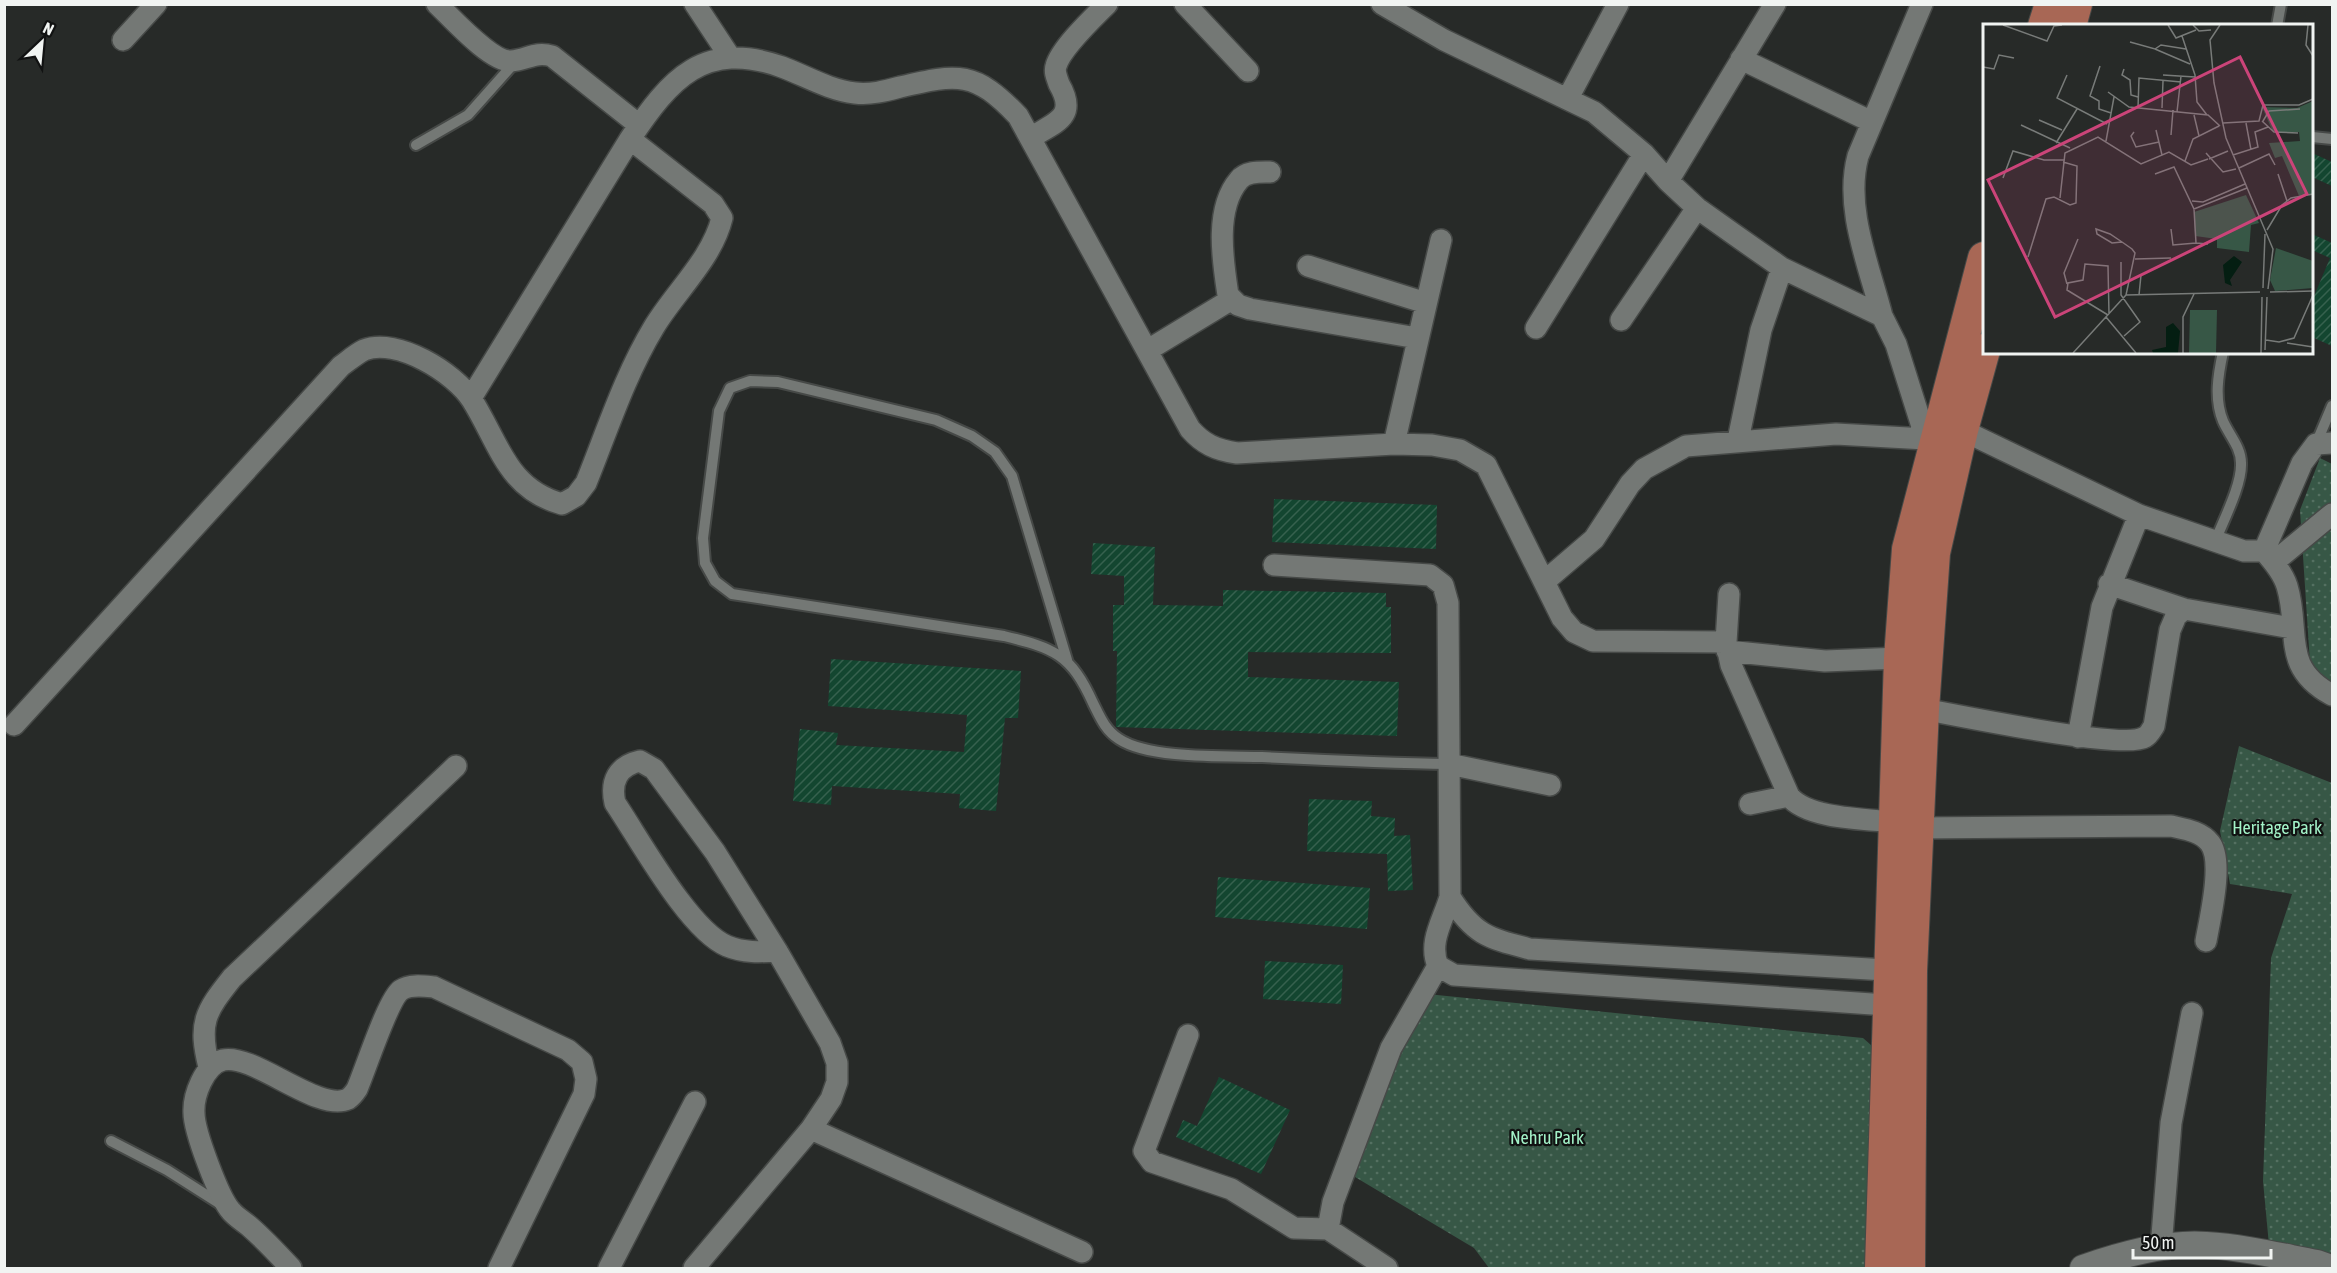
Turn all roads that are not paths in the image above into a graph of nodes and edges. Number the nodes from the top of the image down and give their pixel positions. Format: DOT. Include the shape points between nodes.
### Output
graph roads {
  1 [pos="156,4"];
  2 [pos="437,4"];
  3 [pos="694,4"];
  4 [pos="1185,4"];
  5 [pos="1618,4"];
  6 [pos="1775,4"];
  7 [pos="1922,4"];
  8 [pos="2051,4"];
  9 [pos="2076,4"];
  10 [pos="2281,4"];
  11 [pos="1388,6"];
  12 [pos="1095,8"];
  13 [pos="2045,24"];
  14 [pos="2071,24"];
  15 [pos="2277,24"];
  16 [pos="123,40"];
  17 [pos="730,57"];
  18 [pos="1741,59"];
  19 [pos="517,60"];
  20 [pos="1248,71"];
  21 [pos="1568,98"];
  22 [pos="1872,122"];
  23 [pos="634,132"];
  24 [pos="2313,134"];
  25 [pos="1030,138"];
  26 [pos="2332,139"];
  27 [pos="416,145"];
  28 [pos="1644,154"];
  29 [pos="1270,172"];
  30 [pos="1668,181"];
  31 [pos="1697,208"];
  32 [pos="1441,240"];
  33 [pos="1983,262"];
  34 [pos="1308,266"];
  35 [pos="1782,268"];
  36 [pos="1232,299"];
  37 [pos="1426,303"];
  38 [pos="1882,316"];
  39 [pos="1621,320"];
  40 [pos="1536,328"];
  41 [pos="1417,338"];
  42 [pos="1148,350"];
  43 [pos="1983,352"];
  44 [pos="2223,354"];
  45 [pos="471,398"];
  46 [pos="2332,405"];
  47 [pos="1941,437"];
  48 [pos="1738,440"];
  49 [pos="2324,443"];
  50 [pos="1394,444"];
  51 [pos="2332,514"];
  52 [pos="2139,515"];
  53 [pos="2215,542"];
  54 [pos="2269,556"];
  55 [pos="1274,565"];
  56 [pos="1545,581"];
  57 [pos="2109,584"];
  58 [pos="1729,594"];
  59 [pos="2184,609"];
  60 [pos="2292,628"];
  61 [pos="1726,646"];
  62 [pos="1900,658"];
  63 [pos="1066,660"];
  64 [pos="2332,694"];
  65 [pos="1923,710"];
  66 [pos="14,725"];
  67 [pos="2078,736"];
  68 [pos="1449,764"];
  69 [pos="456,766"];
  70 [pos="1550,785"];
  71 [pos="1789,796"];
  72 [pos="1750,804"];
  73 [pos="1906,825"];
  74 [pos="1450,897"];
  75 [pos="2206,941"];
  76 [pos="777,951"];
  77 [pos="1438,966"];
  78 [pos="1900,971"];
  79 [pos="1900,1006"];
  80 [pos="2192,1013"];
  81 [pos="1188,1035"];
  82 [pos="209,1067"];
  83 [pos="694,1102"];
  84 [pos="811,1129"];
  85 [pos="111,1142"];
  86 [pos="230,1210"];
  87 [pos="1328,1229"];
  88 [pos="2161,1248"];
  89 [pos="1082,1252"];
  90 [pos="291,1269"];
  91 [pos="499,1269"];
  92 [pos="609,1269"];
  93 [pos="694,1269"];
  94 [pos="1387,1269"];
  95 [pos="1881,1269"];
  96 [pos="1909,1269"];
  97 [pos="2083,1269"];
  98 [pos="2331,1269"];
  1 -- 16 [label="street"];
  2 -- 19 [label="street" via="494,56 508,62"];
  3 -- 17 [label="street"];
  4 -- 20 [label="street"];
  5 -- 21 [label="street"];
  6 -- 18 [label="street"];
  7 -- 22 [label="street"];
  8 -- 13 [label="main road"];
  9 -- 14 [label="main road"];
  10 -- 15 [label="lane"];
  11 -- 21 [label="street" via="1444,40"];
  12 -- 25 [label="street" via="1055,68 1068,106 1064,117"];
  17 -- 23 [label="street" via="679,77 657,99"];
  17 -- 25 [label="street" via="754,59 856,93 879,93 958,77 977,81 994,91 1018,116"];
  18 -- 22 [label="street"];
  18 -- 30 [label="street"];
  19 -- 23 [label="street" via="541,53 552,56"];
  19 -- 27 [label="lane" via="468,115"];
  21 -- 28 [label="street" via="1616,128"];
  22 -- 38 [label="street" via="1855,166 1852,197"];
  23 -- 45 [label="street"];
  23 -- 45 [label="street" via="713,204 722,218 710,248 670,302 638,355 586,483 576,496 562,504 541,499 525,487 499,451"];
  24 -- 26 [label="lane"];
  25 -- 42 [label="street"];
  28 -- 30 [label="street"];
  28 -- 40 [label="street"];
  29 -- 36 [label="street" via="1256,172 1239,179 1226,210 1223,255 1228,295"];
  30 -- 31 [label="street"];
  31 -- 35 [label="street"];
  31 -- 39 [label="street"];
  32 -- 37 [label="street"];
  33 -- 47 [label="main road"];
  34 -- 37 [label="street"];
  35 -- 38 [label="street"];
  35 -- 48 [label="street" via="1761,330"];
  36 -- 41 [label="street" via="1250,309"];
  36 -- 42 [label="street"];
  37 -- 41 [label="street"];
  38 -- 47 [label="street"];
  41 -- 50 [label="street"];
  42 -- 50 [label="street" via="1190,429 1201,441 1219,450 1237,453"];
  43 -- 47 [label="main road"];
  44 -- 53 [label="lane" via="2217,379 2219,401 2241,463"];
  45 -- 66 [label="street" via="436,367 414,354 388,347 365,350 341,366"];
  46 -- 49 [label="lane"];
  47 -- 48 [label="street" via="1859,434"];
  47 -- 52 [label="street"];
  47 -- 62 [label="main road" via="1908,549"];
  47 -- 65 [label="main road"];
  48 -- 56 [label="street" via="1686,446 1644,469 1593,539"];
  49 -- 54 [label="street" via="2302,463"];
  50 -- 56 [label="street" via="1460,450 1486,465"];
  51 -- 54 [label="street"];
  52 -- 53 [label="street"];
  52 -- 57 [label="street"];
  53 -- 54 [label="street"];
  54 -- 60 [label="street" via="2286,584"];
  55 -- 68 [label="street" via="1430,575 1443,585 1448,603"];
  56 -- 61 [label="street" via="1562,618 1574,632 1593,641"];
  57 -- 59 [label="street"];
  57 -- 67 [label="street" via="2095,634"];
  58 -- 61 [label="street"];
  59 -- 60 [label="street"];
  59 -- 67 [label="street" via="2170,630 2154,726 2145,737 2131,740"];
  60 -- 64 [label="street" via="2301,670 2316,686"];
  61 -- 62 [label="street" via="1826,661"];
  61 -- 71 [label="street"];
  62 -- 73 [label="main road"];
  63 -- 63 [label="lane" via="1046,646 1004,636 732,594 716,581 705,563 704,538 719,411 730,388 750,381 789,385 936,420 972,436 995,452 1012,476"];
  63 -- 68 [label="lane" via="1083,681 1102,724 1138,749"];
  65 -- 67 [label="street"];
  65 -- 73 [label="main road"];
  68 -- 70 [label="street"];
  68 -- 74 [label="street"];
  69 -- 82 [label="street" via="232,978 210,1006 204,1026 203,1043"];
  71 -- 72 [label="street"];
  71 -- 73 [label="street" via="1795,804 1811,810"];
  73 -- 75 [label="street" via="2171,826 2198,833 2211,843 2217,868"];
  73 -- 78 [label="main road"];
  74 -- 77 [label="street" via="1436,935 1433,954"];
  74 -- 78 [label="street" via="1464,919 1480,933 1530,949"];
  76 -- 76 [label="street" via="715,852 654,769 640,761 627,764 615,777 615,803 695,924 727,946 748,952"];
  76 -- 84 [label="street" via="830,1043 837,1063 837,1082 831,1099"];
  77 -- 79 [label="street" via="1454,975"];
  77 -- 87 [label="street" via="1391,1048 1333,1202"];
  78 -- 79 [label="main road"];
  79 -- 95 [label="main road"];
  79 -- 96 [label="main road"];
  80 -- 88 [label="street" via="2171,1123"];
  81 -- 87 [label="street" via="1144,1151 1152,1162 1232,1189 1294,1228"];
  82 -- 86 [label="street" via="194,1112 199,1138"];
  82 -- 91 [label="street" via="223,1060 239,1061 314,1095 333,1101 348,1099 357,1089 391,1004 401,990 418,986 434,987 568,1050 582,1062 584,1094"];
  83 -- 92 [label="street"];
  84 -- 89 [label="street"];
  84 -- 93 [label="street"];
  85 -- 86 [label="lane"];
  86 -- 90 [label="street"];
  87 -- 94 [label="street"];
  88 -- 97 [label="street"];
  88 -- 98 [label="street" via="2204,1245 2317,1263"];
}
